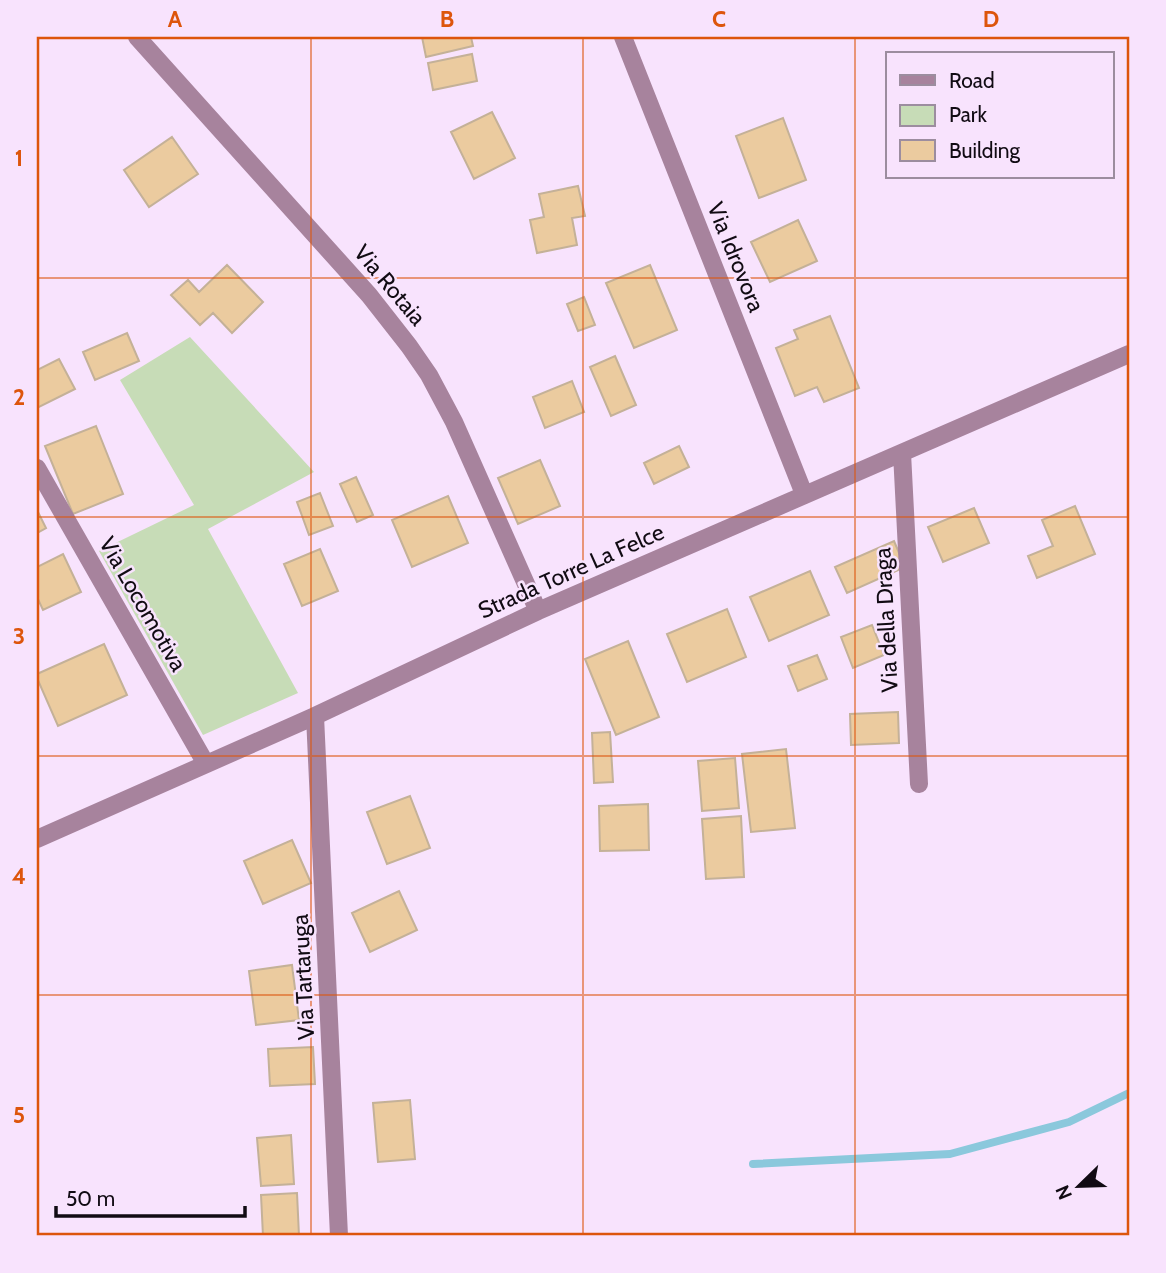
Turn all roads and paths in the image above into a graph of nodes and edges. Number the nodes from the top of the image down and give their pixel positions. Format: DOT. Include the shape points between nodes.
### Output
graph roads {
  1 [pos="137,37"];
  2 [pos="623,37"];
  3 [pos="1129,354"];
  4 [pos="902,453"];
  5 [pos="37,468"];
  6 [pos="804,494"];
  7 [pos="538,611"];
  8 [pos="315,716"];
  9 [pos="206,764"];
  10 [pos="919,784"];
  11 [pos="37,839"];
  12 [pos="340,1236"];
  1 -- 7 [label="street, Via Rotaia" via="410,346 454,422"];
  2 -- 6 [label="street, Via Idrovora"];
  3 -- 4 [label="street, Strada Torre La Felce"];
  4 -- 6 [label="street, Strada Torre La Felce"];
  4 -- 10 [label="street, Via della Draga"];
  5 -- 9 [label="street, Via Locomotiva"];
  6 -- 7 [label="street, Strada Torre La Felce"];
  7 -- 8 [label="street, Strada Torre La Felce"];
  8 -- 9 [label="street, Strada Torre La Felce"];
  8 -- 12 [label="street, Via Tartaruga"];
  9 -- 11 [label="street, Strada Torre La Felce"];
}
